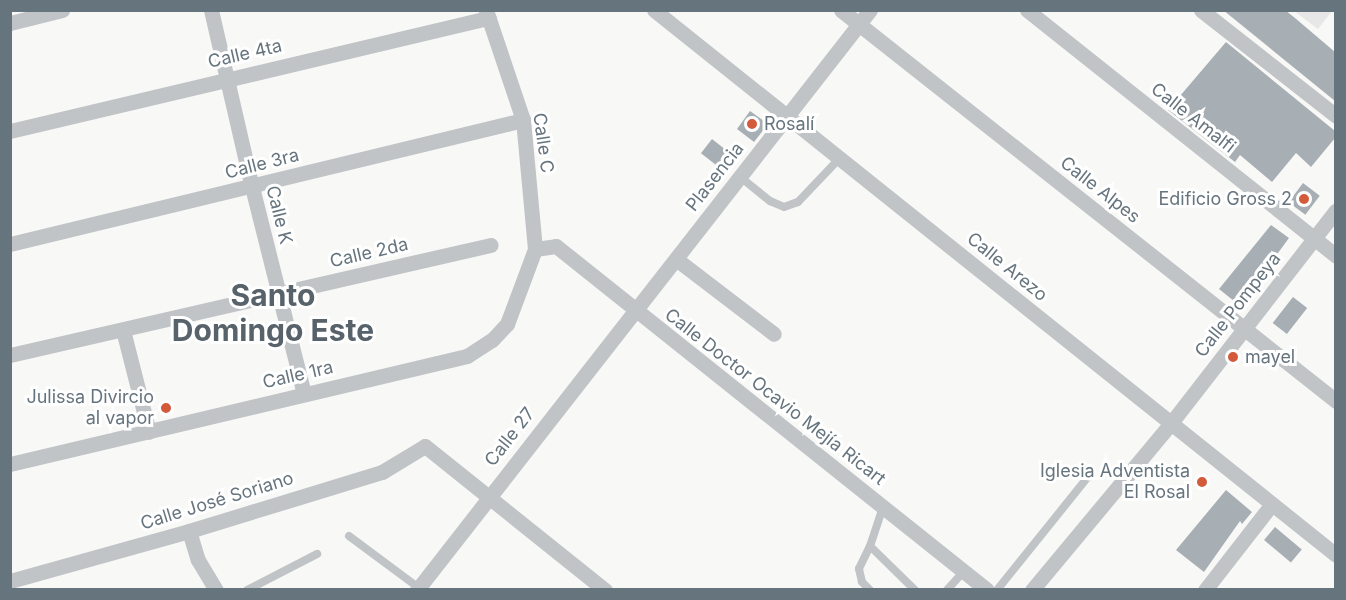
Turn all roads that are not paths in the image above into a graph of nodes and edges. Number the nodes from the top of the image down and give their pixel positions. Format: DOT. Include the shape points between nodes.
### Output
graph roads {
  1 [pos="62,10"];
  2 [pos="211,10"];
  3 [pos="654,10"];
  4 [pos="842,10"];
  5 [pos="870,10"];
  6 [pos="1027,10"];
  7 [pos="1201,10"];
  8 [pos="487,14"];
  9 [pos="10,23"];
  10 [pos="859,25"];
  11 [pos="227,78"];
  12 [pos="786,116"];
  13 [pos="1335,116"];
  14 [pos="523,120"];
  15 [pos="10,131"];
  16 [pos="839,159"];
  17 [pos="739,176"];
  18 [pos="252,187"];
  19 [pos="1335,210"];
  20 [pos="1314,238"];
  21 [pos="10,244"];
  22 [pos="491,245"];
  23 [pos="535,249"];
  24 [pos="1335,256"];
  25 [pos="676,259"];
  26 [pos="279,293"];
  27 [pos="635,311"];
  28 [pos="1244,329"];
  29 [pos="123,330"];
  30 [pos="774,334"];
  31 [pos="10,355"];
  32 [pos="304,393"];
  33 [pos="1335,401"];
  34 [pos="1171,423"];
  35 [pos="149,432"];
  36 [pos="10,464"];
  37 [pos="1091,473"];
  38 [pos="488,496"];
  39 [pos="1272,504"];
  40 [pos="883,507"];
  41 [pos="189,531"];
  42 [pos="349,536"];
  43 [pos="870,546"];
  44 [pos="318,554"];
  45 [pos="1335,555"];
  46 [pos="964,571"];
  47 [pos="10,581"];
  48 [pos="418,589"];
  49 [pos="216,590"];
  50 [pos="247,590"];
  51 [pos="605,590"];
  52 [pos="870,590"];
  53 [pos="915,590"];
  54 [pos="947,590"];
  55 [pos="987,590"];
  56 [pos="997,590"];
  57 [pos="1032,590"];
  58 [pos="1205,590"];
  1 -- 9 [label="street"];
  2 -- 11 [label="street, Calle K"];
  3 -- 12 [label="street, Calle Arezo"];
  4 -- 10 [label="street, Calle Alpes"];
  5 -- 10 [label="street, Plasencia"];
  6 -- 20 [label="street, Calle Amalfi"];
  7 -- 13 [label="street"];
  8 -- 11 [label="street, Calle 4ta"];
  8 -- 14 [label="street, Calle C"];
  10 -- 12 [label="street, Plasencia"];
  10 -- 28 [label="street, Calle Alpes"];
  11 -- 15 [label="street, Calle 4ta"];
  11 -- 18 [label="street, Calle K"];
  12 -- 16 [label="street, Calle Arezo"];
  12 -- 17 [label="street, Plasencia"];
  14 -- 18 [label="street, Calle 3ra"];
  14 -- 23 [label="street, Calle C"];
  16 -- 17 [label="lane" via="798,202 784,207 770,201"];
  16 -- 34 [label="street, Calle Arezo"];
  17 -- 25 [label="street, Plasencia"];
  18 -- 21 [label="street, Calle 3ra"];
  18 -- 26 [label="street, Calle K"];
  19 -- 20 [label="street, Calle Pompeya"];
  20 -- 24 [label="street, Calle Amalfi"];
  20 -- 28 [label="street, Calle Pompeya"];
  22 -- 26 [label="street, Calle 2da"];
  23 -- 27 [label="street, Calle Doctor Ocavio Mejía Ricart" via="556,246"];
  23 -- 32 [label="street, Calle 1ra" via="507,324 492,340 467,356"];
  25 -- 27 [label="street, Plasencia"];
  25 -- 30 [label="street"];
  26 -- 29 [label="street, Calle 2da"];
  26 -- 32 [label="street, Calle K"];
  27 -- 38 [label="street, Calle 27"];
  27 -- 40 [label="street, Calle Doctor Ocavio Mejía Ricart"];
  28 -- 33 [label="street, Calle Alpes"];
  28 -- 34 [label="street, Calle Pompeya"];
  29 -- 31 [label="street, Calle 2da"];
  29 -- 35 [label="street"];
  32 -- 35 [label="street, Calle 1ra"];
  34 -- 39 [label="street, Calle Arezo"];
  34 -- 57 [label="street, Calle Pompeya"];
  35 -- 36 [label="street, Calle 1ra"];
  37 -- 56 [label="lane"];
  38 -- 41 [label="street, Calle José Soriano" via="430,447 421,448 382,472"];
  38 -- 48 [label="street, Calle 27"];
  38 -- 51 [label="street"];
  39 -- 45 [label="street, Calle Arezo"];
  39 -- 58 [label="street"];
  40 -- 43 [label="lane"];
  40 -- 46 [label="street, Calle Doctor Ocavio Mejía Ricart"];
  41 -- 47 [label="street, Calle José Soriano"];
  41 -- 49 [label="street" via="198,560"];
  42 -- 48 [label="lane"];
  43 -- 52 [label="lane" via="860,568 862,582"];
  43 -- 53 [label="lane"];
  44 -- 50 [label="lane"];
  46 -- 54 [label="lane"];
  46 -- 55 [label="street, Calle Doctor Ocavio Mejía Ricart"];
}
